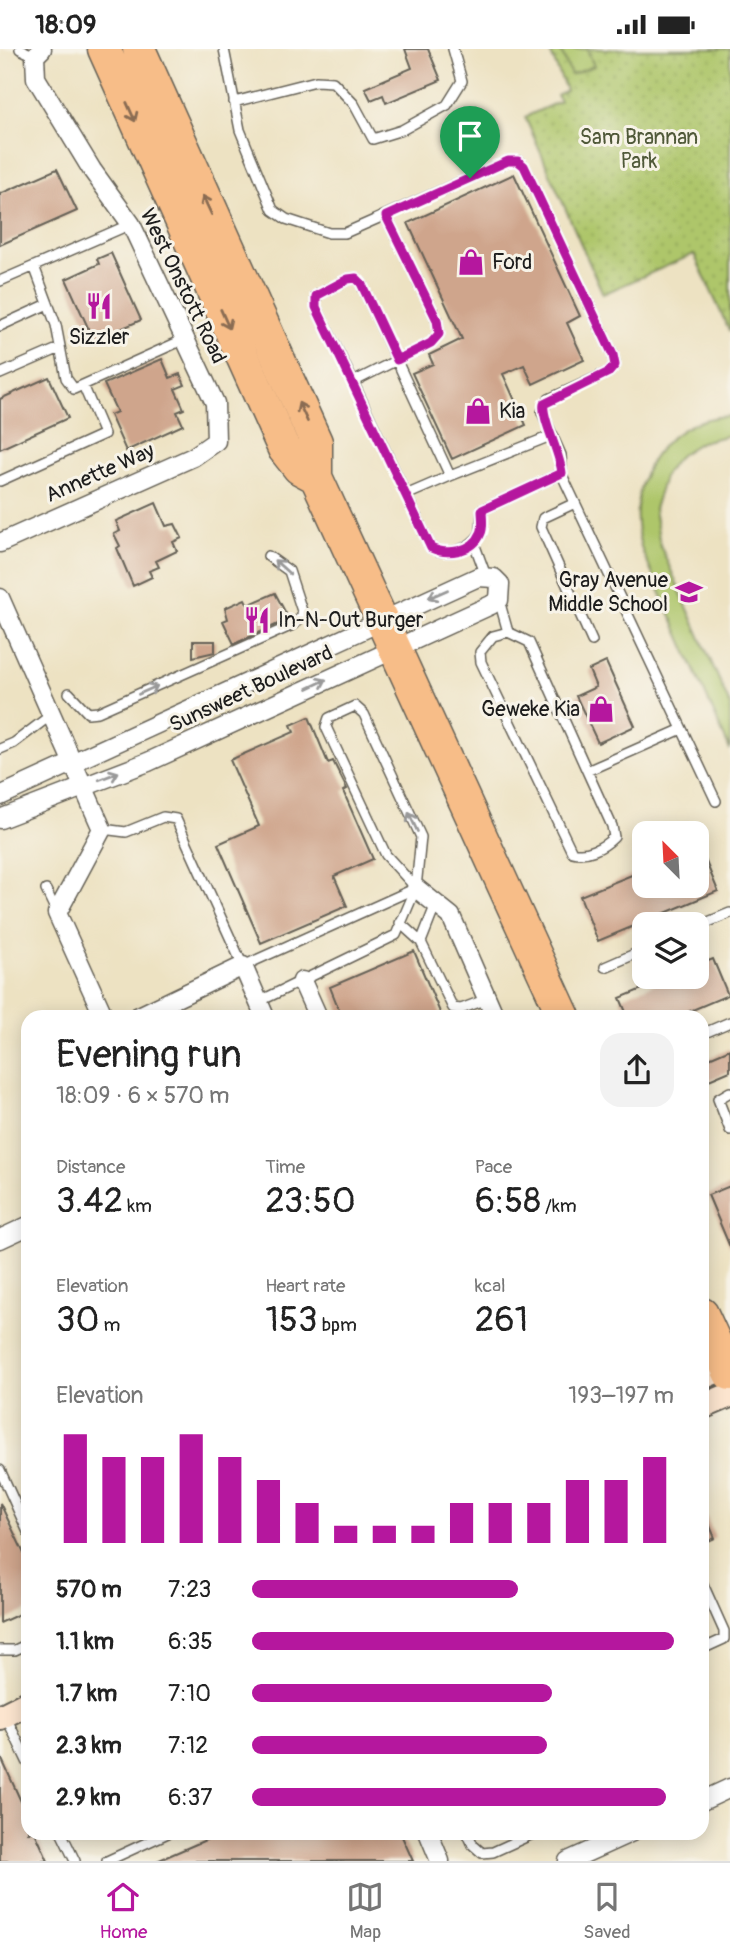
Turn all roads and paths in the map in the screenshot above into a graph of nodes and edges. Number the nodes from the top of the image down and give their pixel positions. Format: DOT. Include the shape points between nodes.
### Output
graph roads {
  1 [pos="104,49"];
  2 [pos="139,49"];
  3 [pos="224,49"];
  4 [pos="453,49"];
  5 [pos="32,51"];
  6 [pos="234,102"];
  7 [pos="386,216"];
  8 [pos="131,224"];
  9 [pos="34,266"];
  10 [pos="0,281"];
  11 [pos="48,304"];
  12 [pos="0,326"];
  13 [pos="185,339"];
  14 [pos="60,348"];
  15 [pos="397,360"];
  16 [pos="0,374"];
  17 [pos="353,382"];
  18 [pos="83,385"];
  19 [pos="553,435"];
  20 [pos="216,441"];
  21 [pos="562,473"];
  22 [pos="450,476"];
  23 [pos="316,477"];
  24 [pos="0,481"];
  25 [pos="406,495"];
  26 [pos="575,502"];
  27 [pos="0,543"];
  28 [pos="474,543"];
  29 [pos="268,556"];
  30 [pos="486,576"];
  31 [pos="0,598"];
  32 [pos="499,600"];
  33 [pos="381,620"];
  34 [pos="6,627"];
  35 [pos="508,632"];
  36 [pos="592,641"];
  37 [pos="394,648"];
  38 [pos="69,693"];
  39 [pos="51,715"];
  40 [pos="682,729"];
  41 [pos="0,749"];
  42 [pos="71,760"];
  43 [pos="587,771"];
  44 [pos="83,786"];
  45 [pos="0,796"];
  46 [pos="716,801"];
  47 [pos="0,819"];
  48 [pos="102,829"];
  49 [pos="416,888"];
  50 [pos="46,890"];
  51 [pos="436,904"];
  52 [pos="57,913"];
  53 [pos="730,913"];
  54 [pos="709,922"];
  55 [pos="400,923"];
  56 [pos="421,942"];
  57 [pos="632,955"];
  58 [pos="243,966"];
  59 [pos="604,967"];
  60 [pos="302,981"];
  61 [pos="488,999"];
  62 [pos="262,1009"];
  63 [pos="101,1010"];
  64 [pos="152,1010"];
  65 [pos="315,1010"];
  66 [pos="492,1010"];
  67 [pos="561,1010"];
  68 [pos="730,1022"];
  69 [pos="709,1031"];
  70 [pos="730,1092"];
  71 [pos="730,1130"];
  72 [pos="21,1229"];
  73 [pos="0,1239"];
  74 [pos="709,1334"];
  75 [pos="723,1375"];
  76 [pos="709,1396"];
  77 [pos="0,1470"];
  78 [pos="21,1516"];
  79 [pos="709,1598"];
  80 [pos="709,1646"];
  81 [pos="21,1647"];
  82 [pos="0,1650"];
  83 [pos="21,1706"];
  84 [pos="2,1715"];
  85 [pos="21,1749"];
  86 [pos="730,1788"];
  87 [pos="709,1798"];
  88 [pos="65,1840"];
  89 [pos="153,1840"];
  90 [pos="431,1840"];
  91 [pos="471,1840"];
  92 [pos="519,1840"];
  93 [pos="614,1840"];
  94 [pos="75,1861"];
  95 [pos="107,1861"];
  96 [pos="440,1861"];
  97 [pos="568,1861"];
  1 -- 23 [label="highway, one-way" via="284,449 299,467"];
  23 -- 2 [label="highway, one-way" via="317,442"];
  3 -- 6 [label="lane"];
  4 -- 6 [label="lane" via="462,81 447,105 402,130 373,139 354,104 333,82 316,81"];
  5 -- 8 [label="street, West Onstott Road" via="36,78"];
  6 -- 7 [label="lane" via="240,130 273,210 329,233 345,233"];
  7 -- 15 [label="lane" via="437,320 439,334"];
  7 -- 19 [label="lane" via="508,161 524,166 615,365 544,404 542,412"];
  8 -- 9 [label="lane"];
  8 -- 13 [label="street, West Onstott Road"];
  9 -- 10 [label="lane"];
  9 -- 11 [label="lane"];
  11 -- 12 [label="lane"];
  11 -- 14 [label="lane"];
  13 -- 18 [label="lane"];
  13 -- 20 [label="street, West Onstott Road" via="215,403"];
  14 -- 16 [label="lane"];
  14 -- 18 [label="lane" via="66,378 74,389"];
  15 -- 17 [label="lane"];
  15 -- 17 [label="lane" via="361,283 348,279 316,296 316,307"];
  15 -- 22 [label="lane"];
  17 -- 25 [label="lane"];
  18 -- 24 [label="lane" via="104,434"];
  19 -- 21 [label="lane"];
  19 -- 22 [label="lane"];
  20 -- 27 [label="street, Annette Way" via="193,457"];
  21 -- 26 [label="lane"];
  21 -- 28 [label="lane" via="482,510 481,533"];
  22 -- 25 [label="lane"];
  23 -- 33 [label="highway"];
  25 -- 28 [label="lane" via="431,548 443,553"];
  26 -- 36 [label="lane" via="543,518 541,527"];
  26 -- 40 [label="lane"];
  28 -- 30 [label="lane"];
  38 -- 29 [label="lane, one-way" via="88,713 98,712 295,624 303,614 289,571"];
  30 -- 32 [label="street" via="499,585"];
  30 -- 33 [label="street, Sunsweet Boulevard, one-way"];
  31 -- 34 [label="street"];
  32 -- 35 [label="lane"];
  32 -- 37 [label="street, Sunsweet Boulevard"];
  33 -- 37 [label="highway"];
  33 -- 42 [label="street, Sunsweet Boulevard"];
  34 -- 39 [label="street"];
  35 -- 43 [label="lane" via="529,642"];
  35 -- 43 [label="lane" via="486,643 480,652 481,662 567,843 572,852 582,855 614,837"];
  44 -- 37 [label="street, Sunsweet Boulevard, one-way" via="148,762"];
  37 -- 67 [label="highway"];
  39 -- 41 [label="lane"];
  39 -- 42 [label="street"];
  40 -- 43 [label="lane"];
  40 -- 46 [label="lane"];
  42 -- 44 [label="street"];
  42 -- 45 [label="street, Sunsweet Boulevard"];
  44 -- 47 [label="street, Sunsweet Boulevard"];
  44 -- 48 [label="street"];
  48 -- 52 [label="street"];
  48 -- 58 [label="lane" via="126,832 163,817 176,819"];
  49 -- 49 [label="lane, one-way" via="421,837 364,714 355,706 329,718 326,727 386,855"];
  49 -- 51 [label="street"];
  49 -- 55 [label="lane"];
  49 -- 58 [label="lane"];
  50 -- 52 [label="lane"];
  51 -- 56 [label="lane"];
  51 -- 61 [label="street" via="452,916"];
  52 -- 63 [label="street"];
  53 -- 54 [label="lane"];
  55 -- 56 [label="lane"];
  55 -- 60 [label="lane" via="396,935"];
  56 -- 61 [label="lane" via="453,1008"];
  57 -- 59 [label="lane"];
  58 -- 62 [label="street"];
  58 -- 64 [label="street"];
  60 -- 62 [label="lane"];
  60 -- 65 [label="street"];
  61 -- 66 [label="street"];
  68 -- 69 [label="lane"];
  70 -- 71 [label="lane" via="718,1099"];
  72 -- 73 [label="street"];
  74 -- 75 [label="highway"];
  75 -- 76 [label="main road"];
  77 -- 78 [label="lane"];
  79 -- 80 [label="lane" via="724,1639"];
  81 -- 82 [label="lane"];
  83 -- 84 [label="main road"];
  84 -- 85 [label="lane"];
  86 -- 87 [label="street"];
  88 -- 94 [label="lane"];
  89 -- 95 [label="lane"];
  90 -- 96 [label="street"];
  91 -- 92 [label="lane" via="482,1853"];
  93 -- 97 [label="street"];
}
